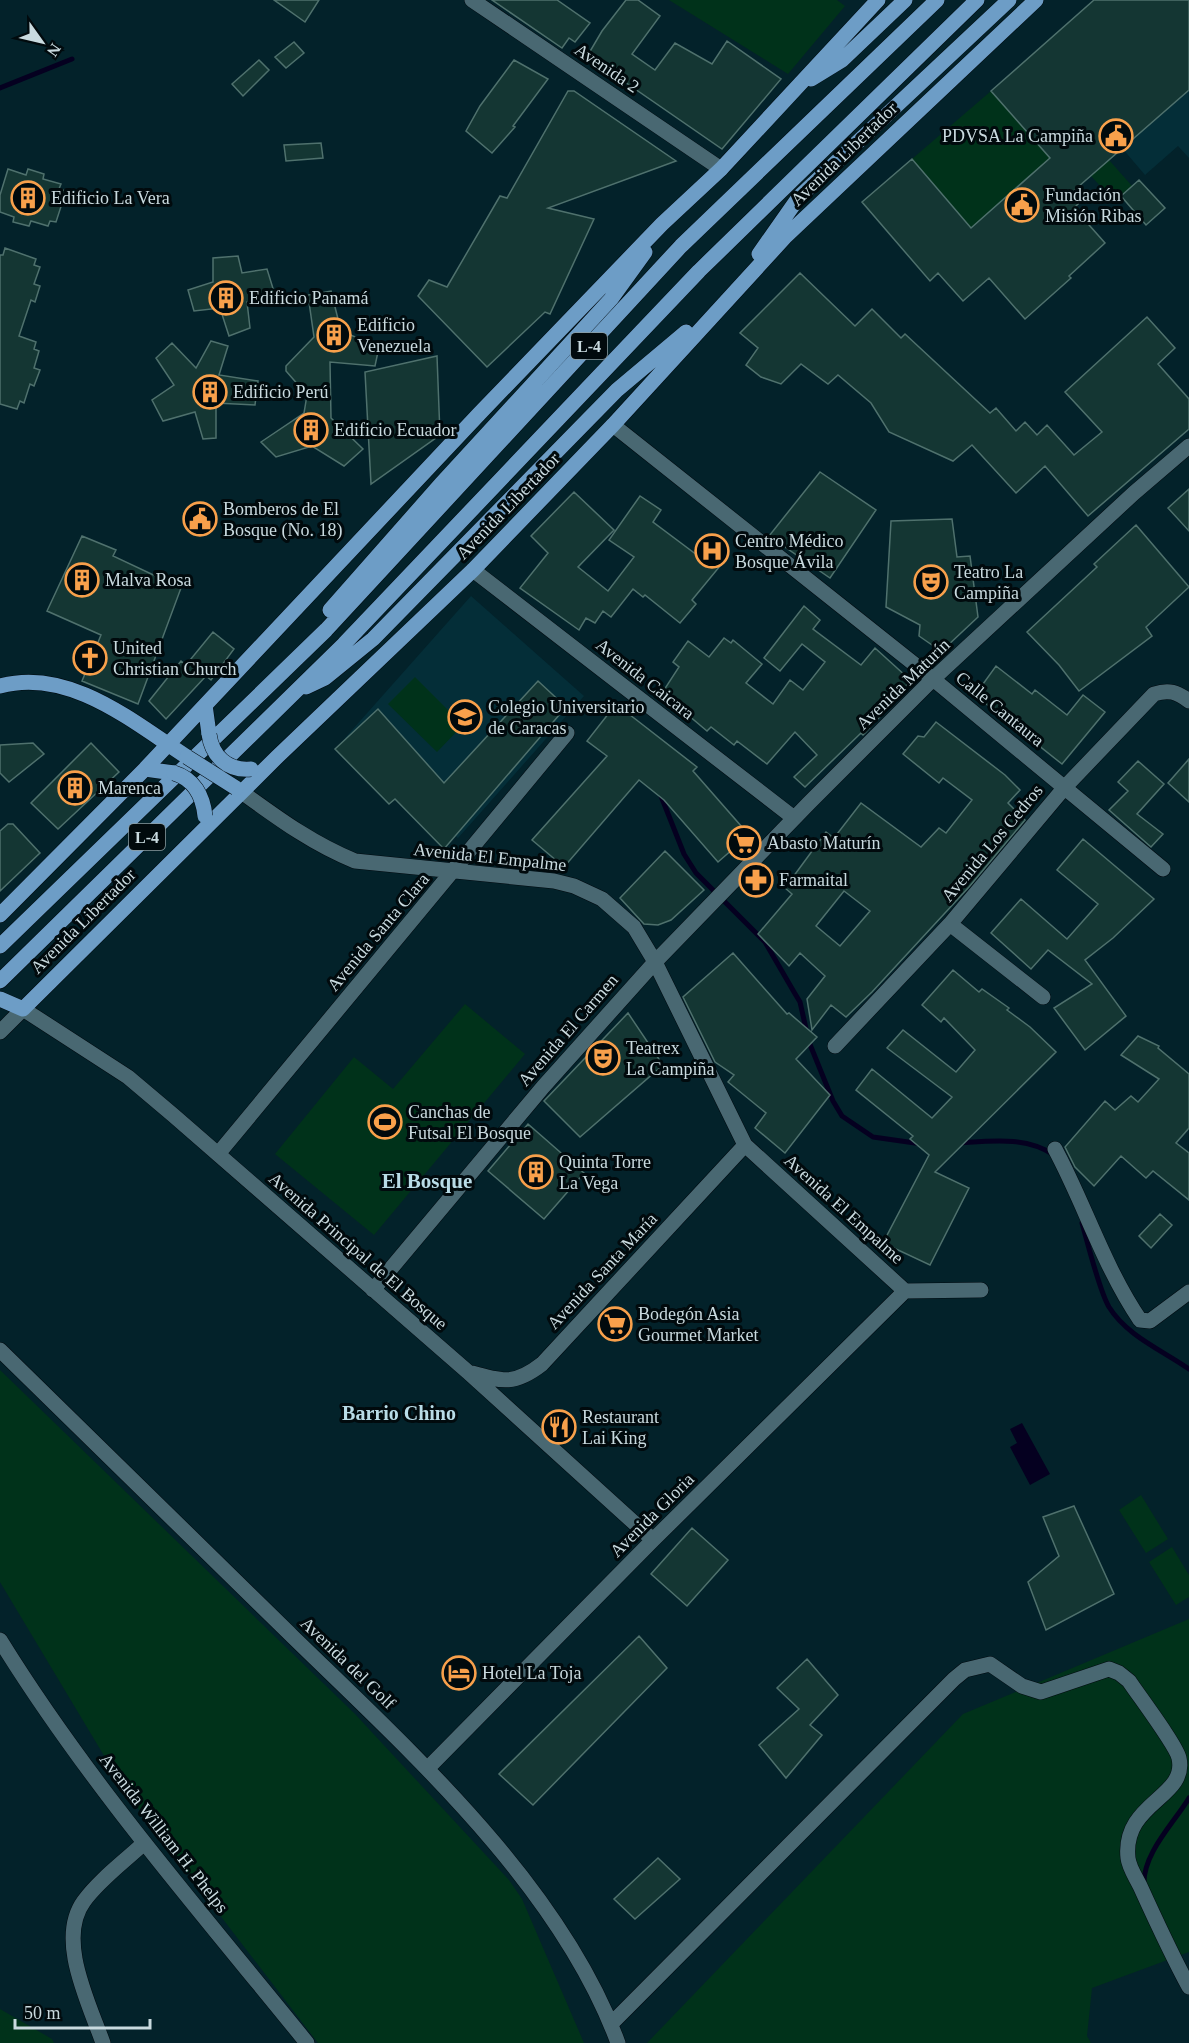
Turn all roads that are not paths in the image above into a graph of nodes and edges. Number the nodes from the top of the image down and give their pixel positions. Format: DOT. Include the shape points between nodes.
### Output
graph roads {
  1 [pos="472,0"];
  2 [pos="905,0"];
  3 [pos="937,0"];
  4 [pos="977,0"];
  5 [pos="1009,0"];
  6 [pos="1036,0"];
  7 [pos="872,2"];
  8 [pos="796,89"];
  9 [pos="721,169"];
  10 [pos="662,224"];
  11 [pos="730,296"];
  12 [pos="613,424"];
  13 [pos="1189,446"];
  14 [pos="473,570"];
  15 [pos="933,680"];
  16 [pos="0,686"];
  17 [pos="295,692"];
  18 [pos="1189,701"];
  19 [pos="252,703"];
  20 [pos="205,705"];
  21 [pos="567,733"];
  22 [pos="168,745"];
  23 [pos="267,767"];
  24 [pos="145,769"];
  25 [pos="1065,787"];
  26 [pos="239,790"];
  27 [pos="794,818"];
  28 [pos="204,822"];
  29 [pos="1163,869"];
  30 [pos="454,872"];
  31 [pos="0,915"];
  32 [pos="950,924"];
  33 [pos="0,946"];
  34 [pos="655,962"];
  35 [pos="0,981"];
  36 [pos="1043,997"];
  37 [pos="0,999"];
  38 [pos="19,1008"];
  39 [pos="0,1032"];
  40 [pos="835,1046"];
  41 [pos="745,1145"];
  42 [pos="1055,1149"];
  43 [pos="218,1154"];
  44 [pos="373,1290"];
  45 [pos="981,1290"];
  46 [pos="905,1292"];
  47 [pos="1189,1292"];
  48 [pos="0,1350"];
  49 [pos="468,1372"];
  50 [pos="653,1540"];
  51 [pos="0,1640"];
  52 [pos="428,1768"];
  53 [pos="144,1843"];
  54 [pos="1189,1987"];
  55 [pos="611,2024"];
  56 [pos="103,2043"];
  57 [pos="307,2043"];
  58 [pos="618,2043"];
  1 -- 9 [label="street, Avenida 2"];
  2 -- 8 [label="main road, L-4" via="842,60"];
  3 -- 19 [label="main road, L-4" via="681,246 326,630"];
  4 -- 17 [label="main road, Avenida Libertador / L-4" via="699,271"];
  5 -- 11 [label="main road, L-4" via="799,197"];
  6 -- 11 [label="main road, Avenida Libertador / L-4" via="786,236"];
  7 -- 8 [label="main road, L-4"];
  8 -- 9 [label="main road, L-4"];
  9 -- 10 [label="main road, L-4"];
  10 -- 19 [label="main road, L-4" via="611,299 441,484"];
  10 -- 20 [label="main road, L-4"];
  11 -- 12 [label="main road, Avenida Libertador / L-4"];
  11 -- 17 [label="main road, L-4" via="617,390 351,659 325,678"];
  12 -- 14 [label="main road, Avenida Libertador / L-4"];
  12 -- 15 [label="street, Calle Cantaura"];
  13 -- 15 [label="street, Avenida Maturín"];
  14 -- 23 [label="main road, Avenida Libertador / L-4"];
  14 -- 27 [label="street, Avenida Caicara"];
  15 -- 25 [label="street, Calle Cantaura"];
  15 -- 27 [label="street, Avenida Maturín"];
  16 -- 22 [label="main road" via="28,682 93,698"];
  17 -- 35 [label="main road, Avenida Libertador / L-4"];
  18 -- 25 [label="street, Avenida Los Cedros" via="1178,693 1154,694"];
  19 -- 33 [label="main road, L-4"];
  20 -- 22 [label="main road, L-4"];
  20 -- 23 [label="main road, bridge" via="217,756 230,766"];
  21 -- 30 [label="street, Avenida Santa Clara"];
  22 -- 24 [label="main road, L-4"];
  22 -- 26 [label="main road, bridge"];
  23 -- 26 [label="main road, Avenida Libertador / L-4"];
  24 -- 28 [label="main road, bridge" via="174,773 195,786"];
  24 -- 31 [label="main road, L-4"];
  25 -- 29 [label="street, Calle Cantaura"];
  25 -- 32 [label="street, Avenida Los Cedros"];
  26 -- 28 [label="main road, Avenida Libertador / L-4"];
  26 -- 30 [label="street, Avenida El Empalme" via="296,831 355,861"];
  27 -- 34 [label="street, Avenida Maturín"];
  28 -- 38 [label="main road, Avenida Libertador / L-4"];
  30 -- 34 [label="street, Avenida El Empalme" via="574,886 602,899 634,927"];
  30 -- 43 [label="street, Avenida Santa Clara"];
  32 -- 36 [label="street"];
  32 -- 40 [label="street, Avenida Los Cedros"];
  34 -- 41 [label="street, Avenida El Empalme"];
  34 -- 44 [label="street, Avenida El Carmen" via="543,1087"];
  37 -- 38 [label="main road"];
  38 -- 39 [label="street, Avenida Libertador"];
  38 -- 43 [label="street, Avenida Principal de El Bosque" via="128,1077"];
  41 -- 46 [label="street, Avenida El Empalme"];
  41 -- 49 [label="street, Avenida Santa María" via="542,1364 525,1377 502,1382"];
  42 -- 47 [label="street" via="1121,1292 1140,1320 1150,1321"];
  43 -- 44 [label="street, Avenida Principal de El Bosque"];
  44 -- 49 [label="street, Avenida Principal de El Bosque"];
  45 -- 46 [label="street, Avenida El Empalme"];
  46 -- 50 [label="street, Avenida Gloria"];
  48 -- 52 [label="street, Avenida del Golf"];
  49 -- 50 [label="street, Avenida Principal de El Bosque"];
  50 -- 52 [label="street, Avenida Gloria"];
  51 -- 53 [label="street, Avenida William H. Phelps" via="34,1695"];
  52 -- 55 [label="street, Avenida del Golf" via="555,1923"];
  53 -- 56 [label="street" via="84,1901 72,1924 73,1953"];
  53 -- 57 [label="street, Avenida William H. Phelps"];
  54 -- 55 [label="street" via="1128,1859 1134,1823 1146,1806 1174,1785 1180,1773 1179,1756 1129,1681 1119,1673 1109,1670 1041,1692 1022,1686 990,1664 965,1670 954,1679"];
  55 -- 58 [label="street, Avenida del Golf"];
}
